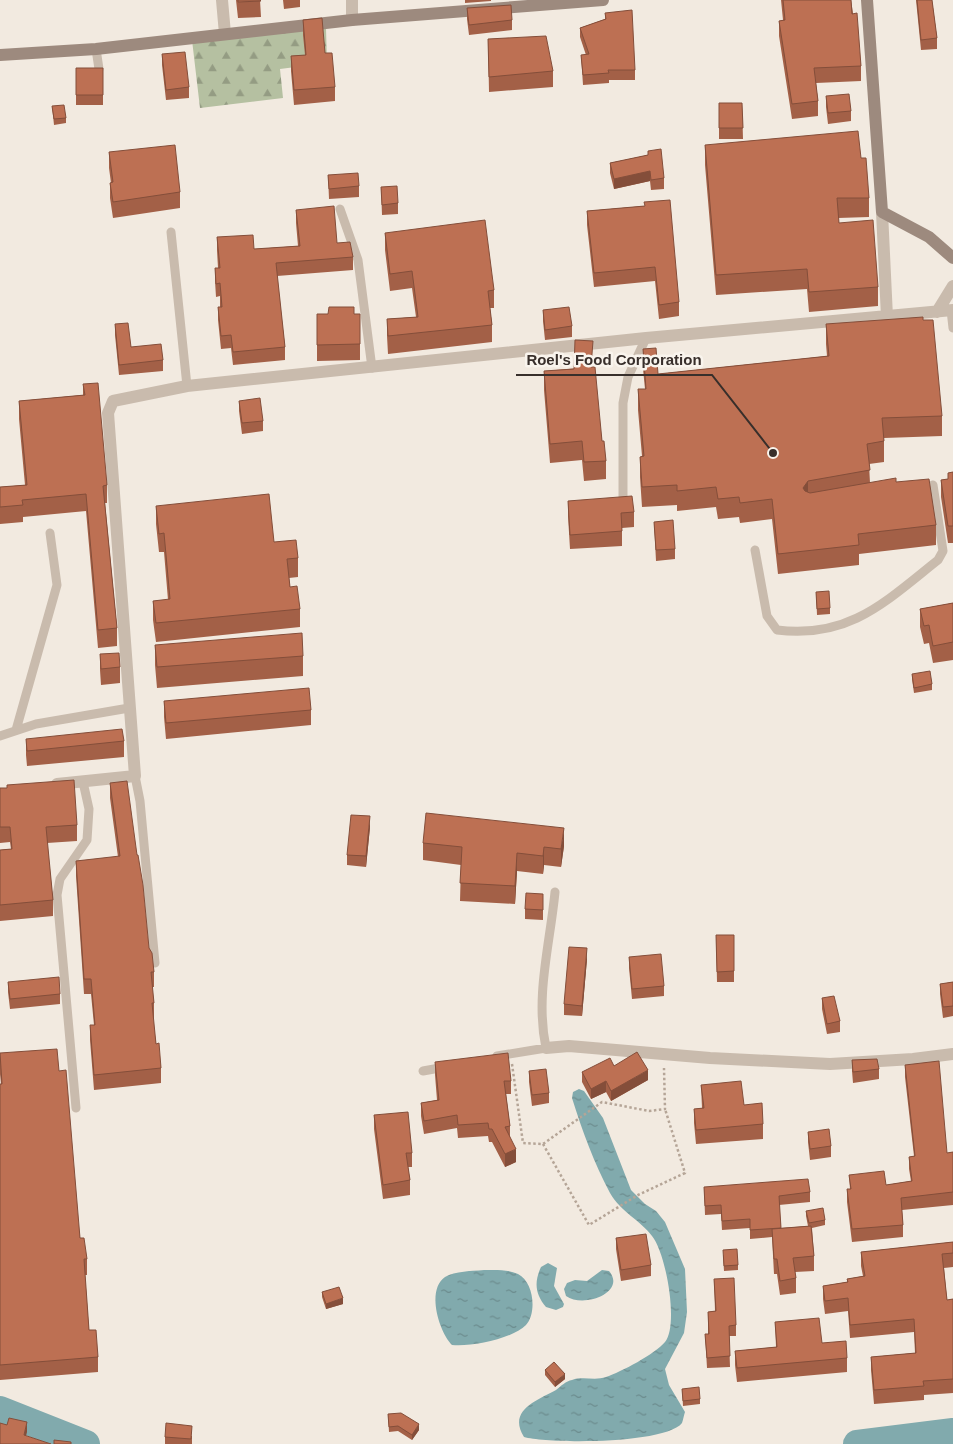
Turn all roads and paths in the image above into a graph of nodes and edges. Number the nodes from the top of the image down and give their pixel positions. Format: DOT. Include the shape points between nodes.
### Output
graph roads {
  1 [pos="222,0"];
  2 [pos="352,0"];
  3 [pos="603,0"];
  4 [pos="868,0"];
  5 [pos="494,4"];
  6 [pos="352,20"];
  7 [pos="225,34"];
  8 [pos="96,49"];
  9 [pos="0,55"];
  10 [pos="98,69"];
  11 [pos="340,209"];
  12 [pos="882,212"];
  13 [pos="171,232"];
  14 [pos="953,258"];
  15 [pos="953,286"];
  16 [pos="952,310"];
  17 [pos="937,312"];
  18 [pos="887,317"];
  19 [pos="953,328"];
  20 [pos="646,338"];
  21 [pos="372,368"];
  22 [pos="188,386"];
  23 [pos="924,487"];
  24 [pos="623,504"];
  25 [pos="50,533"];
  26 [pos="755,550"];
  27 [pos="129,708"];
  28 [pos="16,730"];
  29 [pos="0,736"];
  30 [pos="134,776"];
  31 [pos="83,782"];
  32 [pos="44,786"];
  33 [pos="555,892"];
  34 [pos="155,963"];
  35 [pos="546,1048"];
  36 [pos="510,1054"];
  37 [pos="664,1054"];
  38 [pos="953,1054"];
  39 [pos="491,1057"];
  40 [pos="452,1065"];
  41 [pos="423,1071"];
  42 [pos="76,1108"];
  43 [pos="665,1109"];
  44 [pos="543,1144"];
  1 -- 7 [label="street"];
  2 -- 6 [label="street"];
  3 -- 5 [label="street"];
  4 -- 12 [label="street"];
  5 -- 6 [label="street"];
  6 -- 7 [label="street"];
  7 -- 8 [label="street"];
  8 -- 9 [label="street"];
  8 -- 10 [label="lane"];
  11 -- 21 [label="lane" via="358,260"];
  12 -- 14 [label="street" via="929,237"];
  12 -- 18 [label="street"];
  13 -- 22 [label="lane"];
  15 -- 17 [label="street"];
  16 -- 17 [label="street"];
  16 -- 19 [label="lane"];
  17 -- 18 [label="street"];
  18 -- 20 [label="street"];
  20 -- 21 [label="street"];
  20 -- 24 [label="lane" via="628,377 623,403"];
  21 -- 22 [label="street"];
  22 -- 27 [label="street" via="113,401 108,413"];
  23 -- 26 [label="lane" via="936,484 943,551 938,560 869,612 844,625 799,632 777,630 767,616"];
  25 -- 28 [label="lane" via="57,585"];
  27 -- 28 [label="lane"];
  27 -- 30 [label="street"];
  28 -- 29 [label="lane"];
  30 -- 31 [label="street"];
  30 -- 34 [label="lane" via="151,896"];
  31 -- 32 [label="street"];
  31 -- 42 [label="lane" via="89,809 87,840 60,879 57,895"];
  33 -- 35 [label="lane" via="541,987"];
  35 -- 36 [label="lane"];
  35 -- 37 [label="street" via="569,1046"];
  36 -- 39 [label="lane"];
  36 -- 44 [label="path" via="524,1143"];
  37 -- 38 [label="street" via="830,1064"];
  37 -- 43 [label="path"];
  40 -- 41 [label="lane"];
  43 -- 44 [label="path" via="649,1110 602,1102"];
  43 -- 44 [label="path" via="685,1173 638,1195 589,1225"];
}
